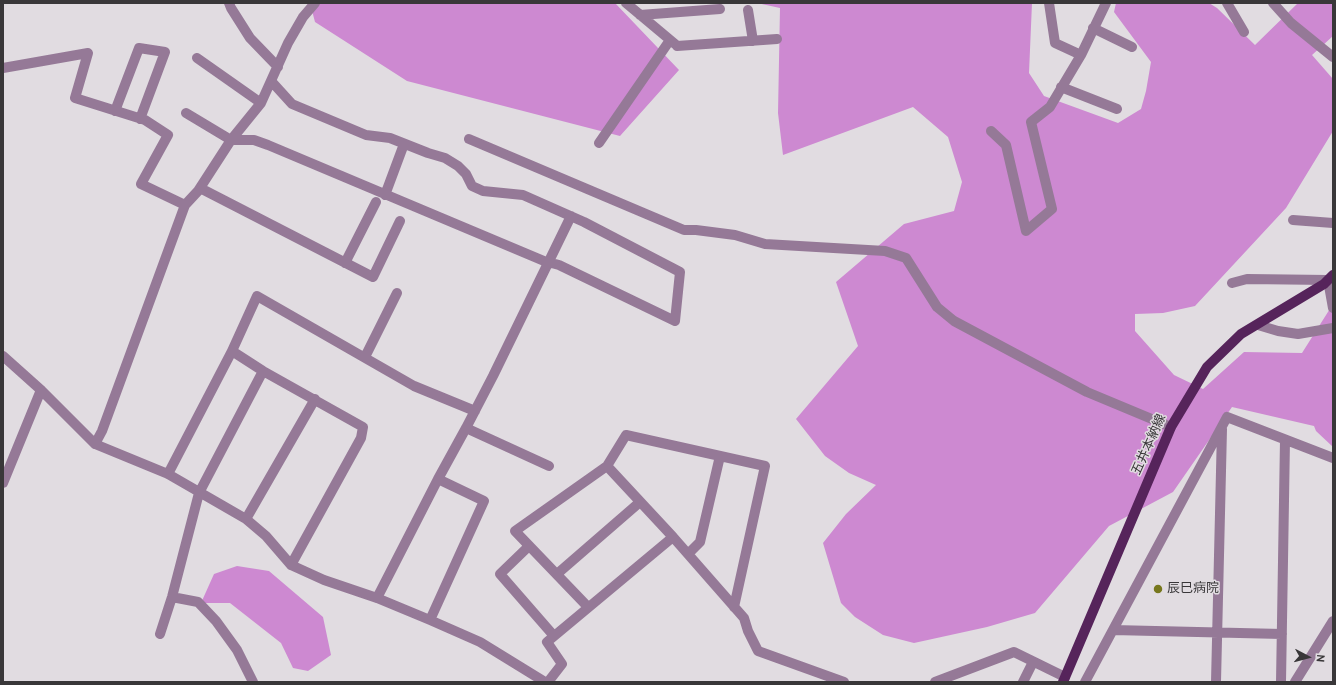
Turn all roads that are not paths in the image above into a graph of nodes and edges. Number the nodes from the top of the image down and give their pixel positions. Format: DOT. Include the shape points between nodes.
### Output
graph roads {
  1 [pos="229,3"];
  2 [pos="315,3"];
  3 [pos="626,3"];
  4 [pos="1050,3"];
  5 [pos="1106,3"];
  6 [pos="1227,3"];
  7 [pos="1273,3"];
  8 [pos="691,7"];
  9 [pos="720,9"];
  10 [pos="748,10"];
  11 [pos="640,15"];
  12 [pos="1093,28"];
  13 [pos="1244,32"];
  14 [pos="777,39"];
  15 [pos="753,41"];
  16 [pos="677,46"];
  17 [pos="1132,47"];
  18 [pos="1081,55"];
  19 [pos="197,58"];
  20 [pos="1333,58"];
  21 [pos="278,67"];
  22 [pos="3,68"];
  23 [pos="272,82"];
  24 [pos="1061,87"];
  25 [pos="261,103"];
  26 [pos="1118,109"];
  27 [pos="115,111"];
  28 [pos="186,113"];
  29 [pos="140,119"];
  30 [pos="992,130"];
  31 [pos="470,139"];
  32 [pos="231,140"];
  33 [pos="599,143"];
  34 [pos="404,144"];
  35 [pos="200,188"];
  36 [pos="385,195"];
  37 [pos="376,202"];
  38 [pos="185,205"];
  39 [pos="571,216"];
  40 [pos="1293,220"];
  41 [pos="400,221"];
  42 [pos="1333,222"];
  43 [pos="548,262"];
  44 [pos="345,263"];
  45 [pos="1331,278"];
  46 [pos="1232,283"];
  47 [pos="397,293"];
  48 [pos="1333,308"];
  49 [pos="1258,325"];
  50 [pos="1333,328"];
  51 [pos="232,351"];
  52 [pos="3,356"];
  53 [pos="365,357"];
  54 [pos="263,372"];
  55 [pos="41,390"];
  56 [pos="315,399"];
  57 [pos="475,411"];
  58 [pos="1171,427"];
  59 [pos="1222,427"];
  60 [pos="466,428"];
  61 [pos="1285,440"];
  62 [pos="95,444"];
  63 [pos="720,456"];
  64 [pos="1333,458"];
  65 [pos="549,466"];
  66 [pos="607,466"];
  67 [pos="168,474"];
  68 [pos="438,479"];
  69 [pos="3,483"];
  70 [pos="199,493"];
  71 [pos="640,502"];
  72 [pos="246,519"];
  73 [pos="673,537"];
  74 [pos="529,546"];
  75 [pos="688,554"];
  76 [pos="292,565"];
  77 [pos="557,574"];
  78 [pos="172,597"];
  79 [pos="377,598"];
  80 [pos="734,607"];
  81 [pos="588,608"];
  82 [pos="430,620"];
  83 [pos="1333,622"];
  84 [pos="1113,630"];
  85 [pos="1217,633"];
  86 [pos="160,634"];
  87 [pos="1282,634"];
  88 [pos="554,636"];
  89 [pos="1033,662"];
  90 [pos="1064,680"];
  91 [pos="253,682"];
  92 [pos="545,682"];
  93 [pos="548,682"];
  94 [pos="844,682"];
  95 [pos="935,682"];
  96 [pos="1023,682"];
  97 [pos="1085,682"];
  98 [pos="1216,682"];
  99 [pos="1282,682"];
  100 [pos="1295,682"];
  1 -- 21 [label="street" via="250,38"];
  2 -- 21 [label="street" via="288,43"];
  3 -- 11 [label="street"];
  4 -- 18 [label="street" via="1055,42"];
  5 -- 12 [label="street"];
  6 -- 13 [label="street"];
  7 -- 20 [label="street" via="1291,23"];
  8 -- 9 [label="street"];
  8 -- 11 [label="street"];
  10 -- 15 [label="street"];
  11 -- 16 [label="street"];
  12 -- 17 [label="street"];
  12 -- 18 [label="street"];
  14 -- 15 [label="street"];
  15 -- 16 [label="street"];
  16 -- 33 [label="street"];
  18 -- 24 [label="street"];
  19 -- 25 [label="street"];
  21 -- 23 [label="street"];
  22 -- 27 [label="street" via="88,53 75,98"];
  23 -- 25 [label="street"];
  23 -- 34 [label="street" via="292,104 366,136 390,138"];
  24 -- 26 [label="street"];
  24 -- 30 [label="street" via="1050,107 1031,122 1052,209 1026,231 1006,145"];
  25 -- 32 [label="street"];
  27 -- 29 [label="street"];
  27 -- 29 [label="street" via="139,48 165,52"];
  28 -- 32 [label="street"];
  29 -- 38 [label="street" via="146,120 168,135 141,184"];
  31 -- 58 [label="street" via="684,230 735,235 765,244 885,250 906,258 937,307 954,321 1087,392"];
  32 -- 35 [label="street"];
  32 -- 36 [label="street" via="254,140"];
  34 -- 36 [label="street"];
  34 -- 39 [label="street" via="445,158 466,174 472,186 483,191 522,195"];
  35 -- 38 [label="street"];
  35 -- 44 [label="street"];
  36 -- 43 [label="street"];
  37 -- 44 [label="street"];
  38 -- 62 [label="street"];
  39 -- 43 [label="street"];
  39 -- 43 [label="street" via="680,272 675,321"];
  40 -- 42 [label="street"];
  41 -- 44 [label="street" via="373,277"];
  43 -- 57 [label="street"];
  45 -- 46 [label="street" via="1247,279"];
  45 -- 48 [label="street"];
  45 -- 49 [label="main road, 五井本納線"];
  47 -- 53 [label="street"];
  49 -- 50 [label="street" via="1298,334"];
  49 -- 58 [label="main road, 五井本納線" via="1241,334 1207,367"];
  51 -- 53 [label="street" via="257,296"];
  51 -- 54 [label="street"];
  51 -- 67 [label="street"];
  52 -- 55 [label="street"];
  53 -- 57 [label="street" via="414,386"];
  54 -- 56 [label="street"];
  54 -- 70 [label="street"];
  55 -- 62 [label="street"];
  55 -- 69 [label="street"];
  56 -- 72 [label="street"];
  56 -- 76 [label="street" via="363,427 361,438"];
  57 -- 60 [label="street"];
  58 -- 90 [label="main road, 五井本納線"];
  59 -- 61 [label="street" via="1227,417"];
  59 -- 84 [label="street"];
  59 -- 85 [label="street"];
  60 -- 65 [label="street"];
  60 -- 68 [label="street"];
  61 -- 64 [label="street"];
  61 -- 87 [label="street"];
  62 -- 67 [label="street"];
  63 -- 66 [label="street" via="626,435"];
  63 -- 75 [label="street" via="700,542"];
  63 -- 80 [label="street" via="765,466"];
  66 -- 71 [label="street"];
  66 -- 74 [label="street" via="515,531"];
  67 -- 70 [label="street"];
  68 -- 79 [label="street"];
  68 -- 82 [label="street" via="484,501"];
  70 -- 72 [label="street"];
  70 -- 78 [label="street"];
  71 -- 73 [label="street"];
  71 -- 77 [label="street"];
  72 -- 76 [label="street" via="266,536"];
  73 -- 75 [label="street"];
  73 -- 81 [label="street"];
  74 -- 77 [label="street"];
  74 -- 88 [label="street" via="500,574"];
  75 -- 80 [label="street"];
  76 -- 79 [label="street" via="324,580"];
  77 -- 81 [label="street"];
  78 -- 86 [label="street"];
  78 -- 91 [label="street" via="198,602 237,650"];
  79 -- 82 [label="street"];
  80 -- 94 [label="street" via="744,618 758,651"];
  81 -- 88 [label="street"];
  82 -- 92 [label="street" via="480,642"];
  83 -- 100 [label="street"];
  84 -- 85 [label="street"];
  84 -- 97 [label="street"];
  85 -- 87 [label="street"];
  85 -- 98 [label="street"];
  87 -- 99 [label="street"];
  88 -- 93 [label="street" via="547,642 562,664"];
  89 -- 90 [label="street"];
  89 -- 95 [label="street" via="1014,652"];
  89 -- 96 [label="street"];
}
